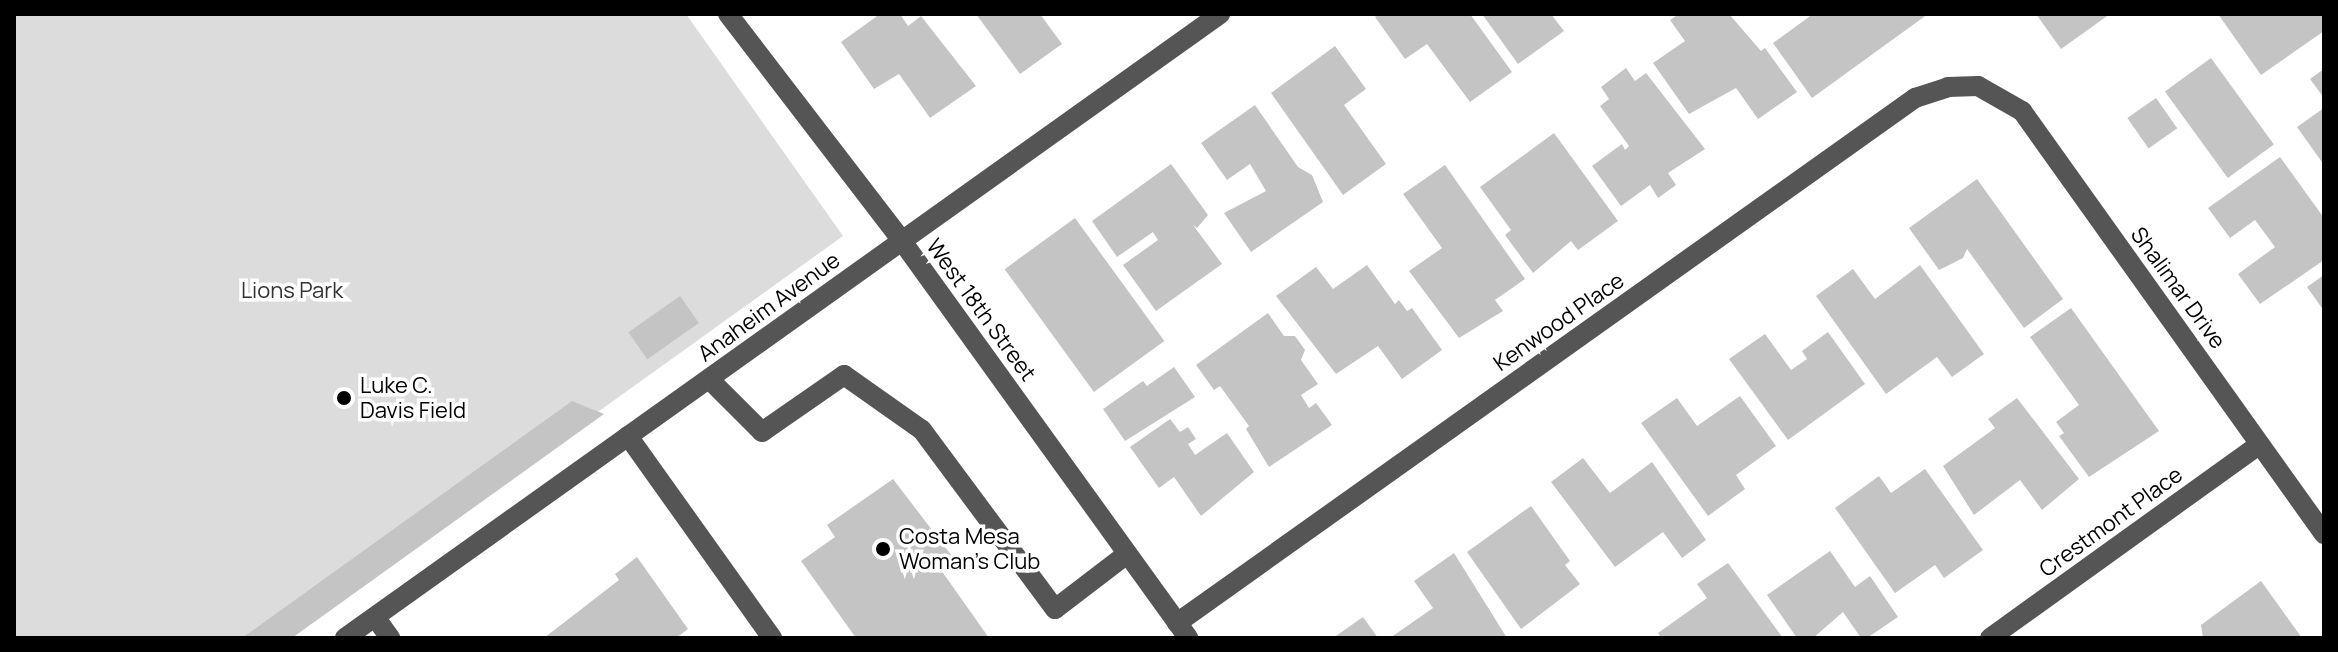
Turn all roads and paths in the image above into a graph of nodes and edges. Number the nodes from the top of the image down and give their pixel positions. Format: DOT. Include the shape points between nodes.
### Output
graph roads {
  1 [pos="728,14"];
  2 [pos="1220,14"];
  3 [pos="1978,86"];
  4 [pos="902,241"];
  5 [pos="709,379"];
  6 [pos="628,436"];
  7 [pos="2260,444"];
  8 [pos="2324,534"];
  9 [pos="1127,554"];
  10 [pos="375,617"];
  11 [pos="1182,631"];
  12 [pos="345,638"];
  13 [pos="390,638"];
  14 [pos="772,638"];
  15 [pos="1990,638"];
  1 -- 4 [label="street, West 18th Street"];
  2 -- 4 [label="street, Anaheim Avenue"];
  3 -- 7 [label="street, Shalimar Drive" via="2022,111"];
  3 -- 11 [label="street, Kenwood Place" via="1915,98"];
  4 -- 5 [label="street, Anaheim Avenue"];
  4 -- 9 [label="street, West 18th Street"];
  5 -- 6 [label="street, Anaheim Avenue"];
  5 -- 9 [label="street" via="762,432 844,375 922,430 1055,609"];
  6 -- 10 [label="street, Anaheim Avenue"];
  6 -- 14 [label="street"];
  7 -- 8 [label="street, Shalimar Drive"];
  7 -- 15 [label="street, Crestmont Place"];
  9 -- 11 [label="street, West 18th Street"];
  10 -- 12 [label="street, Anaheim Avenue"];
  10 -- 13 [label="street"];
}
